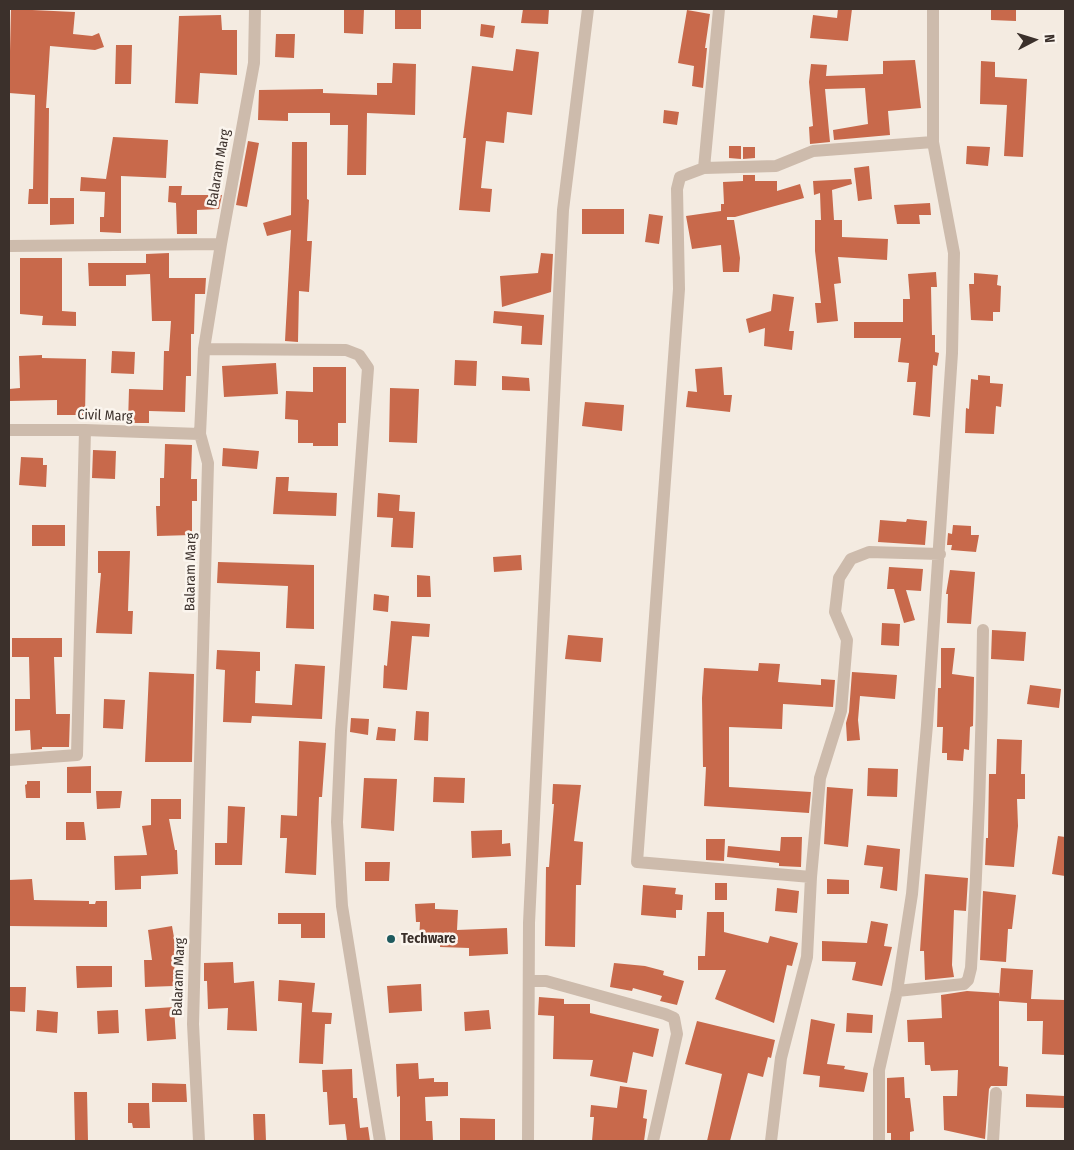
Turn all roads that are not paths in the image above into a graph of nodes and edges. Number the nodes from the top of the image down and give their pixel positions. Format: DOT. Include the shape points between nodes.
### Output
graph roads {
  1 [pos="255,9"];
  2 [pos="588,9"];
  3 [pos="719,9"];
  4 [pos="933,9"];
  5 [pos="933,142"];
  6 [pos="704,168"];
  7 [pos="221,244"];
  8 [pos="9,246"];
  9 [pos="204,349"];
  10 [pos="9,430"];
  11 [pos="85,430"];
  12 [pos="200,434"];
  13 [pos="940,554"];
  14 [pos="983,630"];
  15 [pos="9,760"];
  16 [pos="810,877"];
  17 [pos="530,980"];
  18 [pos="897,991"];
  19 [pos="996,1092"];
  20 [pos="199,1141"];
  21 [pos="380,1141"];
  22 [pos="528,1141"];
  23 [pos="653,1141"];
  24 [pos="770,1141"];
  25 [pos="879,1141"];
  26 [pos="993,1141"];
  1 -- 7 [label="street, Balaram Marg" via="254,63"];
  2 -- 17 [label="street" via="563,210 529,923"];
  3 -- 6 [label="street"];
  4 -- 5 [label="street"];
  5 -- 6 [label="street" via="813,151 776,166"];
  5 -- 13 [label="street" via="954,253 952,353"];
  6 -- 16 [label="street" via="680,177 677,189 679,289 637,862"];
  7 -- 8 [label="street"];
  7 -- 9 [label="street, Balaram Marg"];
  9 -- 12 [label="street, Balaram Marg"];
  9 -- 21 [label="street" via="346,350 359,355 368,368 342,712 337,822 342,906"];
  10 -- 11 [label="street, Civil Marg"];
  11 -- 12 [label="street, Civil Marg"];
  11 -- 15 [label="street" via="76,755"];
  12 -- 20 [label="street, Balaram Marg" via="208,463 193,1024"];
  13 -- 16 [label="street" via="869,552 851,559 839,578 835,612 847,640 842,711 820,778"];
  13 -- 18 [label="street" via="912,894"];
  14 -- 18 [label="street" via="982,742 968,980 964,984"];
  16 -- 24 [label="street" via="806,958 781,1058"];
  17 -- 22 [label="street"];
  17 -- 23 [label="street" via="546,981 674,1018 677,1034"];
  18 -- 25 [label="street" via="879,1070"];
  19 -- 26 [label="street"];
}
